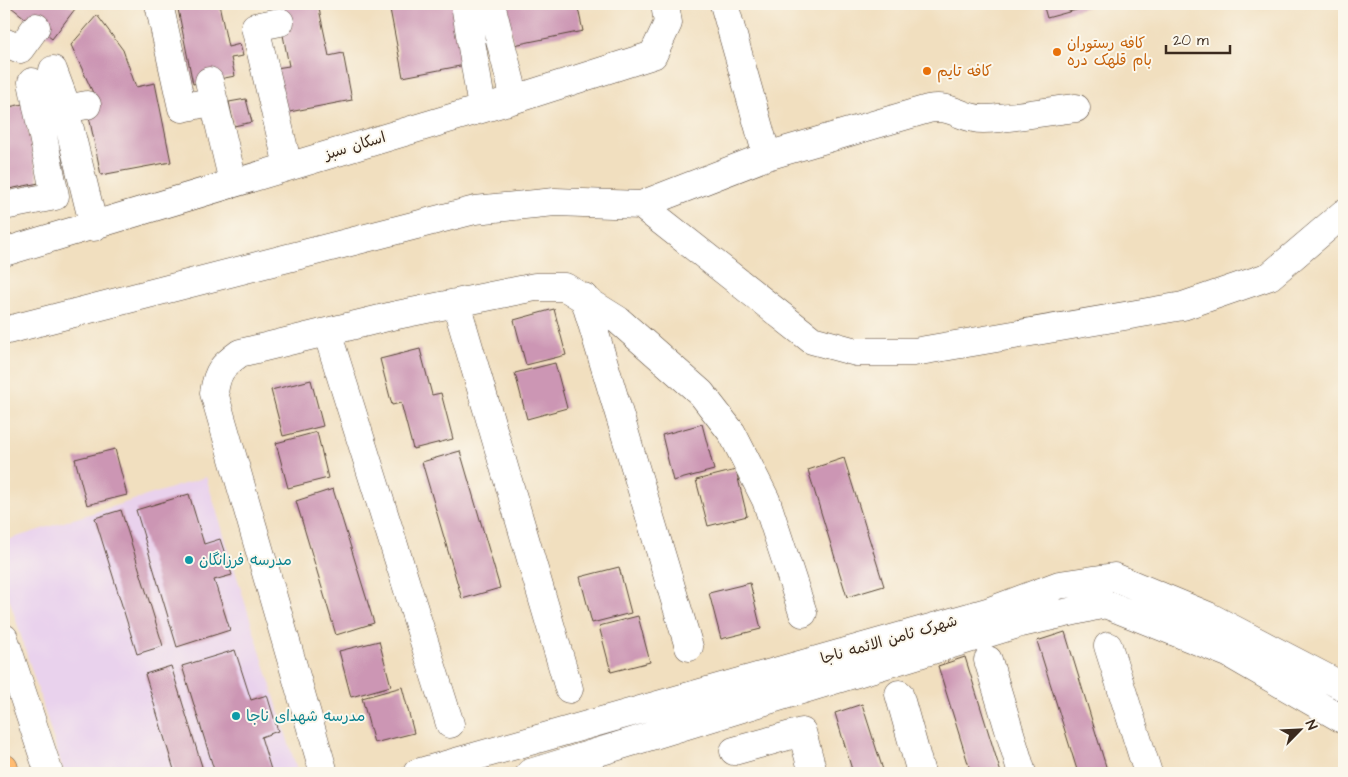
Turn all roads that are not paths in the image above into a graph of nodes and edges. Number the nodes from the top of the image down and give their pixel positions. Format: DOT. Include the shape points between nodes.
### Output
graph roads {
  1 [pos="159,4"];
  2 [pos="465,4"];
  3 [pos="491,4"];
  4 [pos="665,4"];
  5 [pos="724,4"];
  6 [pos="280,22"];
  7 [pos="36,27"];
  8 [pos="4,42"];
  9 [pos="515,100"];
  10 [pos="482,108"];
  11 [pos="1076,108"];
  12 [pos="767,156"];
  13 [pos="288,166"];
  14 [pos="233,182"];
  15 [pos="641,205"];
  16 [pos="4,206"];
  17 [pos="1344,213"];
  18 [pos="94,227"];
  19 [pos="4,252"];
  20 [pos="584,297"];
  21 [pos="456,303"];
  22 [pos="4,330"];
  23 [pos="327,332"];
  24 [pos="803,613"];
  25 [pos="1218,635"];
  26 [pos="4,638"];
  27 [pos="1108,646"];
  28 [pos="689,648"];
  29 [pos="988,660"];
  30 [pos="1344,687"];
  31 [pos="569,689"];
  32 [pos="898,694"];
  33 [pos="735,697"];
  34 [pos="1344,720"];
  35 [pos="450,724"];
  36 [pos="734,751"];
  37 [pos="4,768"];
  38 [pos="5,773"];
  39 [pos="49,773"];
  40 [pos="324,773"];
  41 [pos="417,773"];
  42 [pos="532,773"];
  43 [pos="813,773"];
  44 [pos="921,773"];
  45 [pos="1022,773"];
  46 [pos="1148,773"];
  1 -- 14 [label="street" via="182,108 212,91"];
  2 -- 10 [label="street"];
  3 -- 9 [label="street"];
  4 -- 9 [label="street, اسکان سبز" via="668,23 653,55"];
  5 -- 12 [label="street"];
  6 -- 13 [label="street" via="255,27"];
  7 -- 8 [label="street" via="20,49"];
  9 -- 10 [label="street, اسکان سبز"];
  10 -- 13 [label="street, اسکان سبز"];
  11 -- 12 [label="street" via="983,119 965,117 941,106"];
  12 -- 15 [label="street"];
  13 -- 14 [label="street, اسکان سبز"];
  14 -- 18 [label="street, اسکان سبز"];
  15 -- 17 [label="street" via="812,340 856,352 914,352 1183,306 1270,276"];
  15 -- 22 [label="street" via="555,202 475,210"];
  16 -- 18 [label="street" via="56,196 42,76 76,107"];
  18 -- 19 [label="street, اسکان سبز"];
  20 -- 21 [label="street" via="565,286 535,287"];
  20 -- 24 [label="street" via="618,320 701,393 732,433 766,500"];
  20 -- 28 [label="street"];
  21 -- 23 [label="street"];
  21 -- 31 [label="street"];
  23 -- 35 [label="street"];
  23 -- 40 [label="street" via="240,353 223,366 216,379 214,393"];
  25 -- 30 [label="street, شهرک ثامن الائمه ناجا"];
  25 -- 33 [label="street, شهرک ثامن الائمه ناجا" via="1105,604 1002,618"];
  25 -- 34 [label="street, شهرک ثامن الائمه ناجا" via="1228,653"];
  26 -- 39 [label="street"];
  27 -- 46 [label="street"];
  29 -- 45 [label="street"];
  32 -- 44 [label="street"];
  33 -- 41 [label="street, شهرک ثامن الائمه ناجا"];
  33 -- 42 [label="street, شهرک ثامن الائمه ناجا"];
  36 -- 43 [label="street" via="802,732"];
  37 -- 38 [label="main road"];
}
